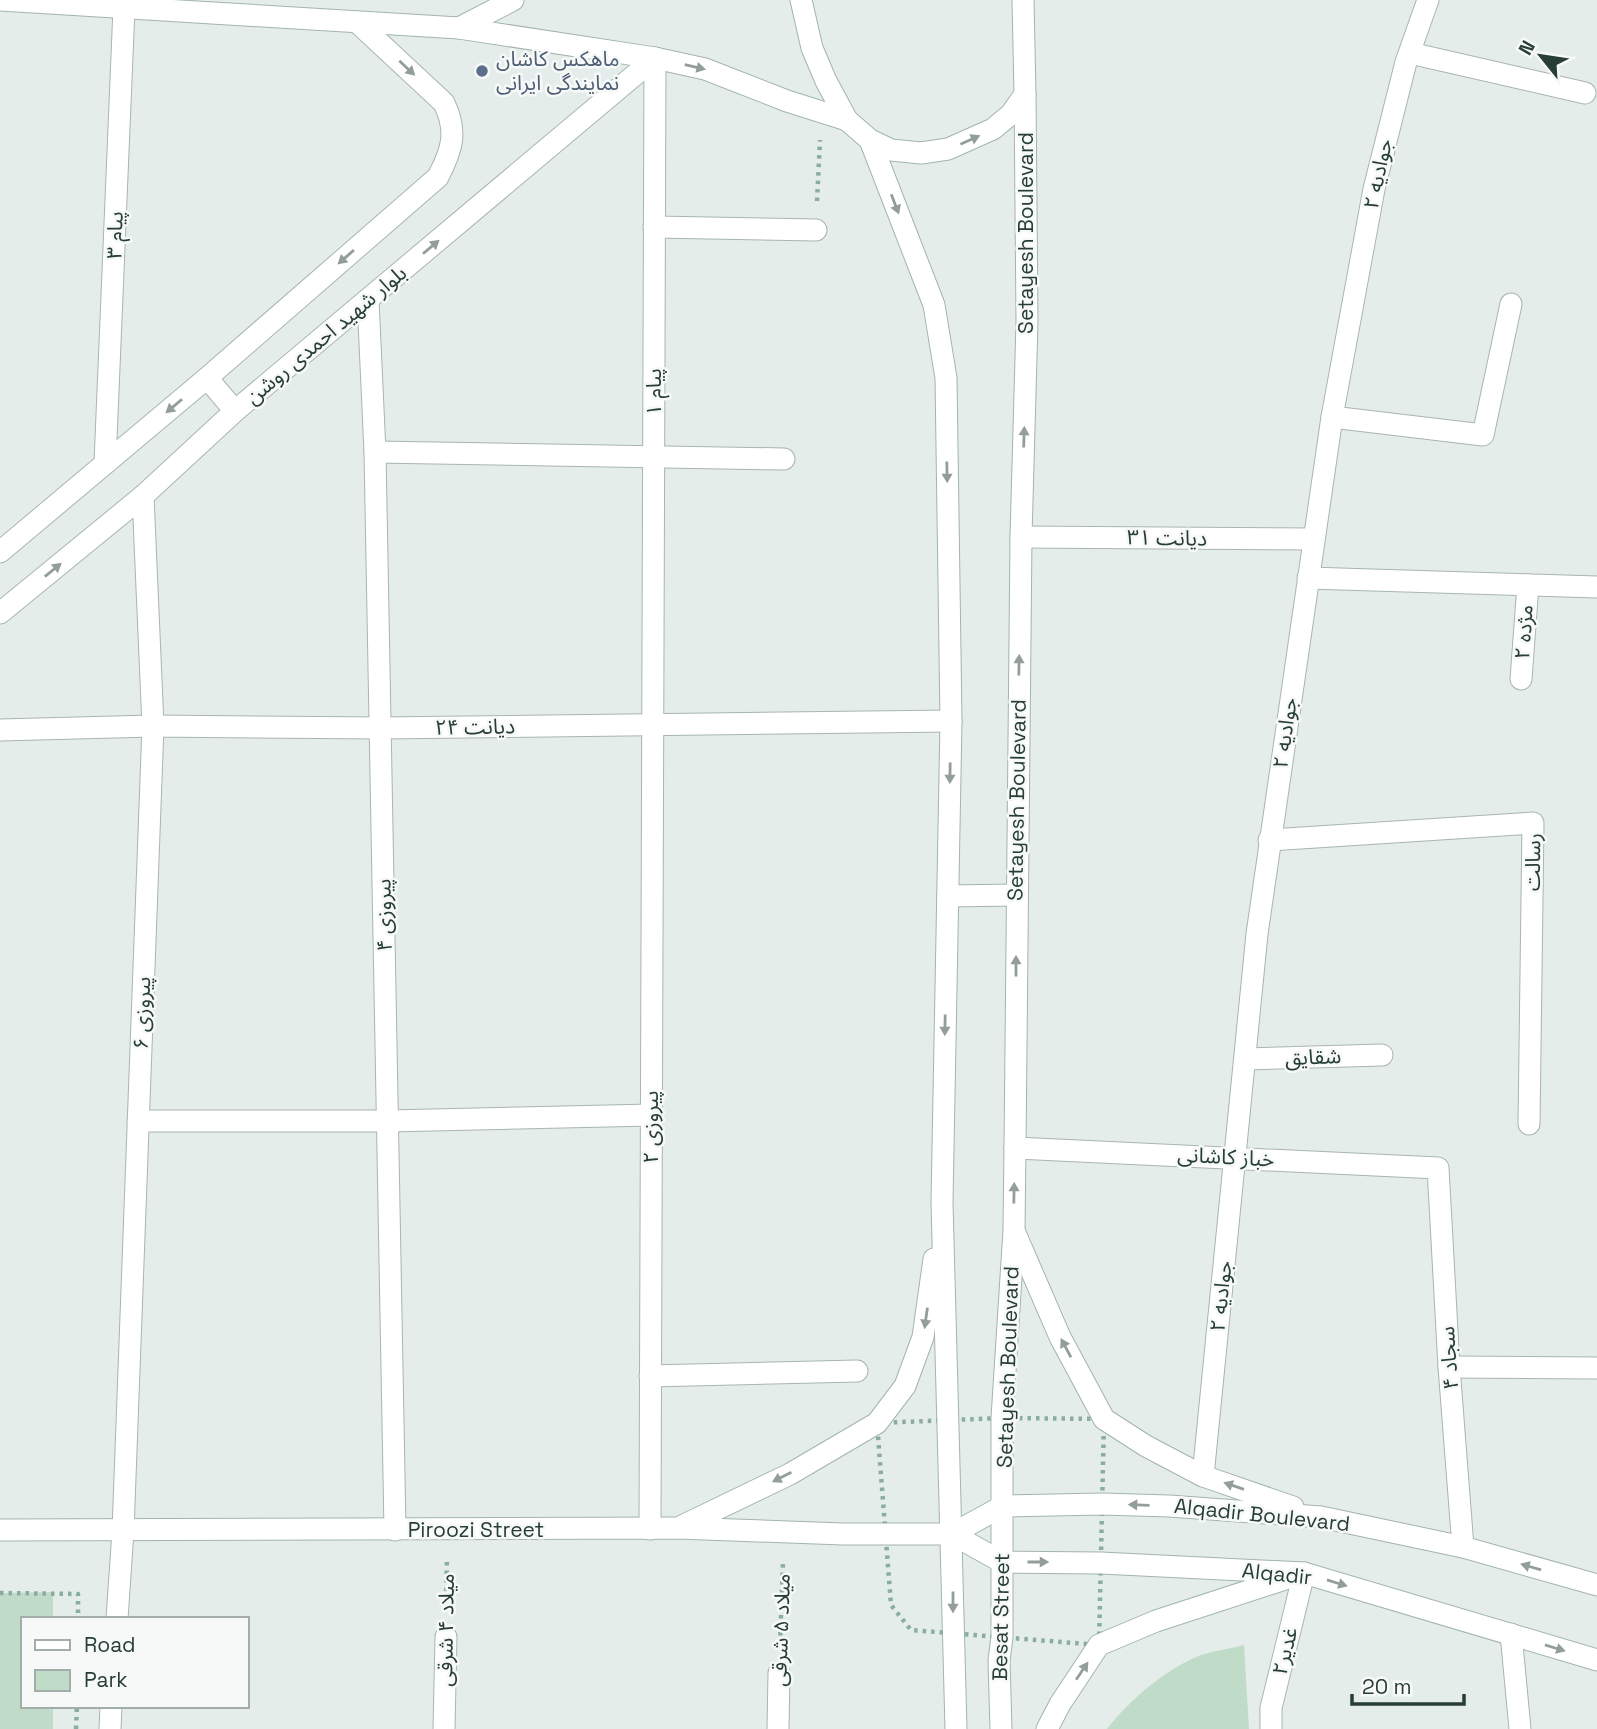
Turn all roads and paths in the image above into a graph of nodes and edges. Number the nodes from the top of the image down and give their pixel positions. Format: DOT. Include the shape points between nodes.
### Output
graph roads {
  1 [pos="0,0"];
  2 [pos="513,0"];
  3 [pos="800,0"];
  4 [pos="1023,0"];
  5 [pos="1428,0"];
  6 [pos="124,8"];
  7 [pos="357,22"];
  8 [pos="459,28"];
  9 [pos="1409,52"];
  10 [pos="655,58"];
  11 [pos="1585,93"];
  12 [pos="1025,94"];
  13 [pos="821,112"];
  14 [pos="847,120"];
  15 [pos="870,141"];
  16 [pos="654,227"];
  17 [pos="816,230"];
  18 [pos="368,300"];
  19 [pos="1511,304"];
  20 [pos="207,378"];
  21 [pos="235,411"];
  22 [pos="1332,417"];
  23 [pos="375,452"];
  24 [pos="654,456"];
  25 [pos="784,459"];
  26 [pos="105,463"];
  27 [pos="143,496"];
  28 [pos="1021,537"];
  29 [pos="1314,539"];
  30 [pos="0,552"];
  31 [pos="1308,579"];
  32 [pos="1528,585"];
  33 [pos="1597,587"];
  34 [pos="0,613"];
  35 [pos="1521,679"];
  36 [pos="951,722"];
  37 [pos="653,725"];
  38 [pos="153,726"];
  39 [pos="380,728"];
  40 [pos="0,730"];
  41 [pos="1269,840"];
  42 [pos="1016,895"];
  43 [pos="947,896"];
  44 [pos="1382,1055"];
  45 [pos="1245,1059"];
  46 [pos="651,1115"];
  47 [pos="138,1121"];
  48 [pos="388,1121"];
  49 [pos="1529,1124"];
  50 [pos="1015,1148"];
  51 [pos="1236,1157"];
  52 [pos="1437,1168"];
  53 [pos="942,1202"];
  54 [pos="1014,1230"];
  55 [pos="1449,1367"];
  56 [pos="1597,1368"];
  57 [pos="857,1371"];
  58 [pos="650,1376"];
  59 [pos="1002,1418"];
  60 [pos="1104,1419"];
  61 [pos="1203,1476"];
  62 [pos="1102,1504"];
  63 [pos="1003,1506"];
  64 [pos="1321,1517"];
  65 [pos="678,1528"];
  66 [pos="650,1529"];
  67 [pos="0,1530"];
  68 [pos="395,1530"];
  69 [pos="447,1530"];
  70 [pos="123,1531"];
  71 [pos="785,1532"];
  72 [pos="953,1534"];
  73 [pos="1463,1548"];
  74 [pos="1002,1562"];
  75 [pos="1101,1563"];
  76 [pos="1304,1573"];
  77 [pos="1597,1585"];
  78 [pos="0,1593"];
  79 [pos="78,1617"];
  80 [pos="117,1617"];
  81 [pos="953,1633"];
  82 [pos="1511,1634"];
  83 [pos="446,1637"];
  84 [pos="1002,1637"];
  85 [pos="1099,1645"];
  86 [pos="1597,1660"];
  87 [pos="779,1673"];
  88 [pos="77,1708"];
  89 [pos="111,1708"];
  90 [pos="76,1729"];
  91 [pos="110,1729"];
  92 [pos="444,1729"];
  93 [pos="778,1729"];
  94 [pos="956,1729"];
  95 [pos="1001,1729"];
  96 [pos="1047,1729"];
  97 [pos="1271,1729"];
  98 [pos="1520,1729"];
  1 -- 6 [label="street"];
  2 -- 8 [label="street"];
  3 -- 14 [label="street" via="812,48"];
  4 -- 12 [label="street, Setayesh Boulevard"];
  5 -- 9 [label="street, جوادیه ۲"];
  6 -- 7 [label="street"];
  6 -- 26 [label="street, پیام ۳"];
  7 -- 8 [label="street"];
  7 -- 20 [label="street, بلوار شهید احمدی روشن, one-way" via="444,103 452,120 447,158 438,177"];
  8 -- 10 [label="street"];
  9 -- 11 [label="street"];
  9 -- 22 [label="street, جوادیه ۲" via="1374,189"];
  10 -- 13 [label="street, one-way" via="705,69"];
  10 -- 16 [label="street, پیام ۱"];
  18 -- 10 [label="street, بلوار شهید احمدی روشن, one-way"];
  15 -- 12 [label="street, one-way" via="891,150 921,153 948,149 993,129"];
  28 -- 12 [label="street, Setayesh Boulevard, one-way" via="1027,321"];
  13 -- 14 [label="street"];
  13 -- 17 [label="path"];
  14 -- 15 [label="street"];
  15 -- 36 [label="street, one-way" via="934,305 946,378"];
  16 -- 17 [label="street"];
  16 -- 24 [label="street, پیام ۱"];
  18 -- 21 [label="street, بلوار شهید احمدی روشن"];
  18 -- 23 [label="street, پیروزی ۴"];
  19 -- 22 [label="street" via="1483,435"];
  20 -- 21 [label="street"];
  20 -- 26 [label="street, بلوار شهید احمدی روشن, one-way"];
  21 -- 27 [label="street, بلوار شهید احمدی روشن"];
  22 -- 29 [label="street, جوادیه ۲"];
  23 -- 24 [label="street"];
  23 -- 39 [label="street, پیروزی ۴"];
  24 -- 25 [label="street"];
  24 -- 37 [label="street, پیام ۱"];
  26 -- 30 [label="street, بلوار شهید احمدی روشن"];
  34 -- 27 [label="street, بلوار شهید احمدی روشن, one-way"];
  27 -- 38 [label="street, پیروزی ۶"];
  28 -- 29 [label="street, دیانت ۳۱"];
  42 -- 28 [label="street, Setayesh Boulevard, one-way"];
  29 -- 31 [label="street, جوادیه ۲"];
  31 -- 32 [label="street"];
  31 -- 41 [label="street, جوادیه ۲"];
  32 -- 33 [label="street"];
  32 -- 35 [label="street, مژده ۲"];
  36 -- 37 [label="street, دیانت ۲۴"];
  36 -- 43 [label="street, one-way"];
  37 -- 39 [label="street, دیانت ۲۴"];
  37 -- 46 [label="street, پیروزی ۲"];
  38 -- 39 [label="street, دیانت ۲۴"];
  38 -- 40 [label="street, دیانت ۲۴"];
  38 -- 47 [label="street, پیروزی ۶"];
  39 -- 48 [label="street, پیروزی ۴"];
  41 -- 45 [label="street, جوادیه ۲"];
  41 -- 49 [label="street, رسالت" via="1533,823"];
  42 -- 43 [label="street"];
  50 -- 42 [label="street, Setayesh Boulevard, one-way"];
  43 -- 53 [label="street, one-way"];
  44 -- 45 [label="street, شقایق"];
  45 -- 51 [label="street, جوادیه ۲"];
  46 -- 48 [label="street"];
  46 -- 58 [label="street, پیروزی ۲"];
  47 -- 48 [label="street"];
  47 -- 70 [label="street, پیروزی ۶"];
  48 -- 68 [label="street, پیروزی ۴"];
  50 -- 51 [label="street, خباز کاشانی"];
  54 -- 50 [label="street, Setayesh Boulevard, one-way"];
  51 -- 52 [label="street, خباز کاشانی"];
  51 -- 61 [label="street, جوادیه ۲"];
  52 -- 55 [label="street, سجاد ۴"];
  53 -- 65 [label="street, one-way" via="923,1337 905,1386 877,1423 790,1474"];
  53 -- 72 [label="street"];
  54 -- 59 [label="street, Setayesh Boulevard"];
  60 -- 54 [label="street, one-way" via="1060,1337"];
  55 -- 56 [label="street"];
  55 -- 73 [label="street, سجاد ۴"];
  57 -- 58 [label="street"];
  58 -- 66 [label="street, پیروزی ۲"];
  59 -- 60 [label="path"];
  59 -- 63 [label="street, Setayesh Boulevard"];
  60 -- 61 [label="street"];
  60 -- 62 [label="path"];
  64 -- 61 [label="street, one-way"];
  62 -- 63 [label="street, Alqadir Boulevard"];
  64 -- 62 [label="street, Alqadir Boulevard, one-way"];
  62 -- 75 [label="path"];
  63 -- 72 [label="street"];
  63 -- 74 [label="street, Besat Street"];
  64 -- 73 [label="street, Alqadir Boulevard"];
  65 -- 66 [label="street, Piroozi Street"];
  65 -- 71 [label="street, Piroozi Street"];
  66 -- 69 [label="street, Piroozi Street"];
  67 -- 70 [label="street, Piroozi Street"];
  68 -- 69 [label="street, Piroozi Street"];
  68 -- 70 [label="street, Piroozi Street"];
  69 -- 83 [label="path, میلاد ۴ شرقی"];
  70 -- 80 [label="street, پیروزی ۶"];
  71 -- 72 [label="street, Piroozi Street"];
  71 -- 87 [label="path, میلاد ۵ شرقی"];
  72 -- 74 [label="street, Alqadir"];
  72 -- 81 [label="street, one-way"];
  77 -- 73 [label="street, Alqadir Boulevard, one-way"];
  74 -- 75 [label="street, Alqadir, one-way"];
  74 -- 84 [label="street, Besat Street"];
  75 -- 76 [label="street, Alqadir"];
  75 -- 85 [label="path"];
  76 -- 82 [label="street, Alqadir, one-way"];
  76 -- 85 [label="street" via="1156,1621"];
  76 -- 97 [label="street, غدیر۲" via="1271,1708"];
  78 -- 79 [label="path" via="78,1594"];
  81 -- 84 [label="path"];
  81 -- 94 [label="street"];
  82 -- 86 [label="street, Alqadir, one-way"];
  82 -- 98 [label="street"];
  83 -- 92 [label="street, میلاد ۴ شرقی"];
  84 -- 85 [label="path"];
  84 -- 95 [label="street, Besat Street"];
  96 -- 85 [label="street, one-way"];
  87 -- 93 [label="street, میلاد ۵ شرقی"];
  88 -- 90 [label="path"];
  89 -- 91 [label="street"];
}
